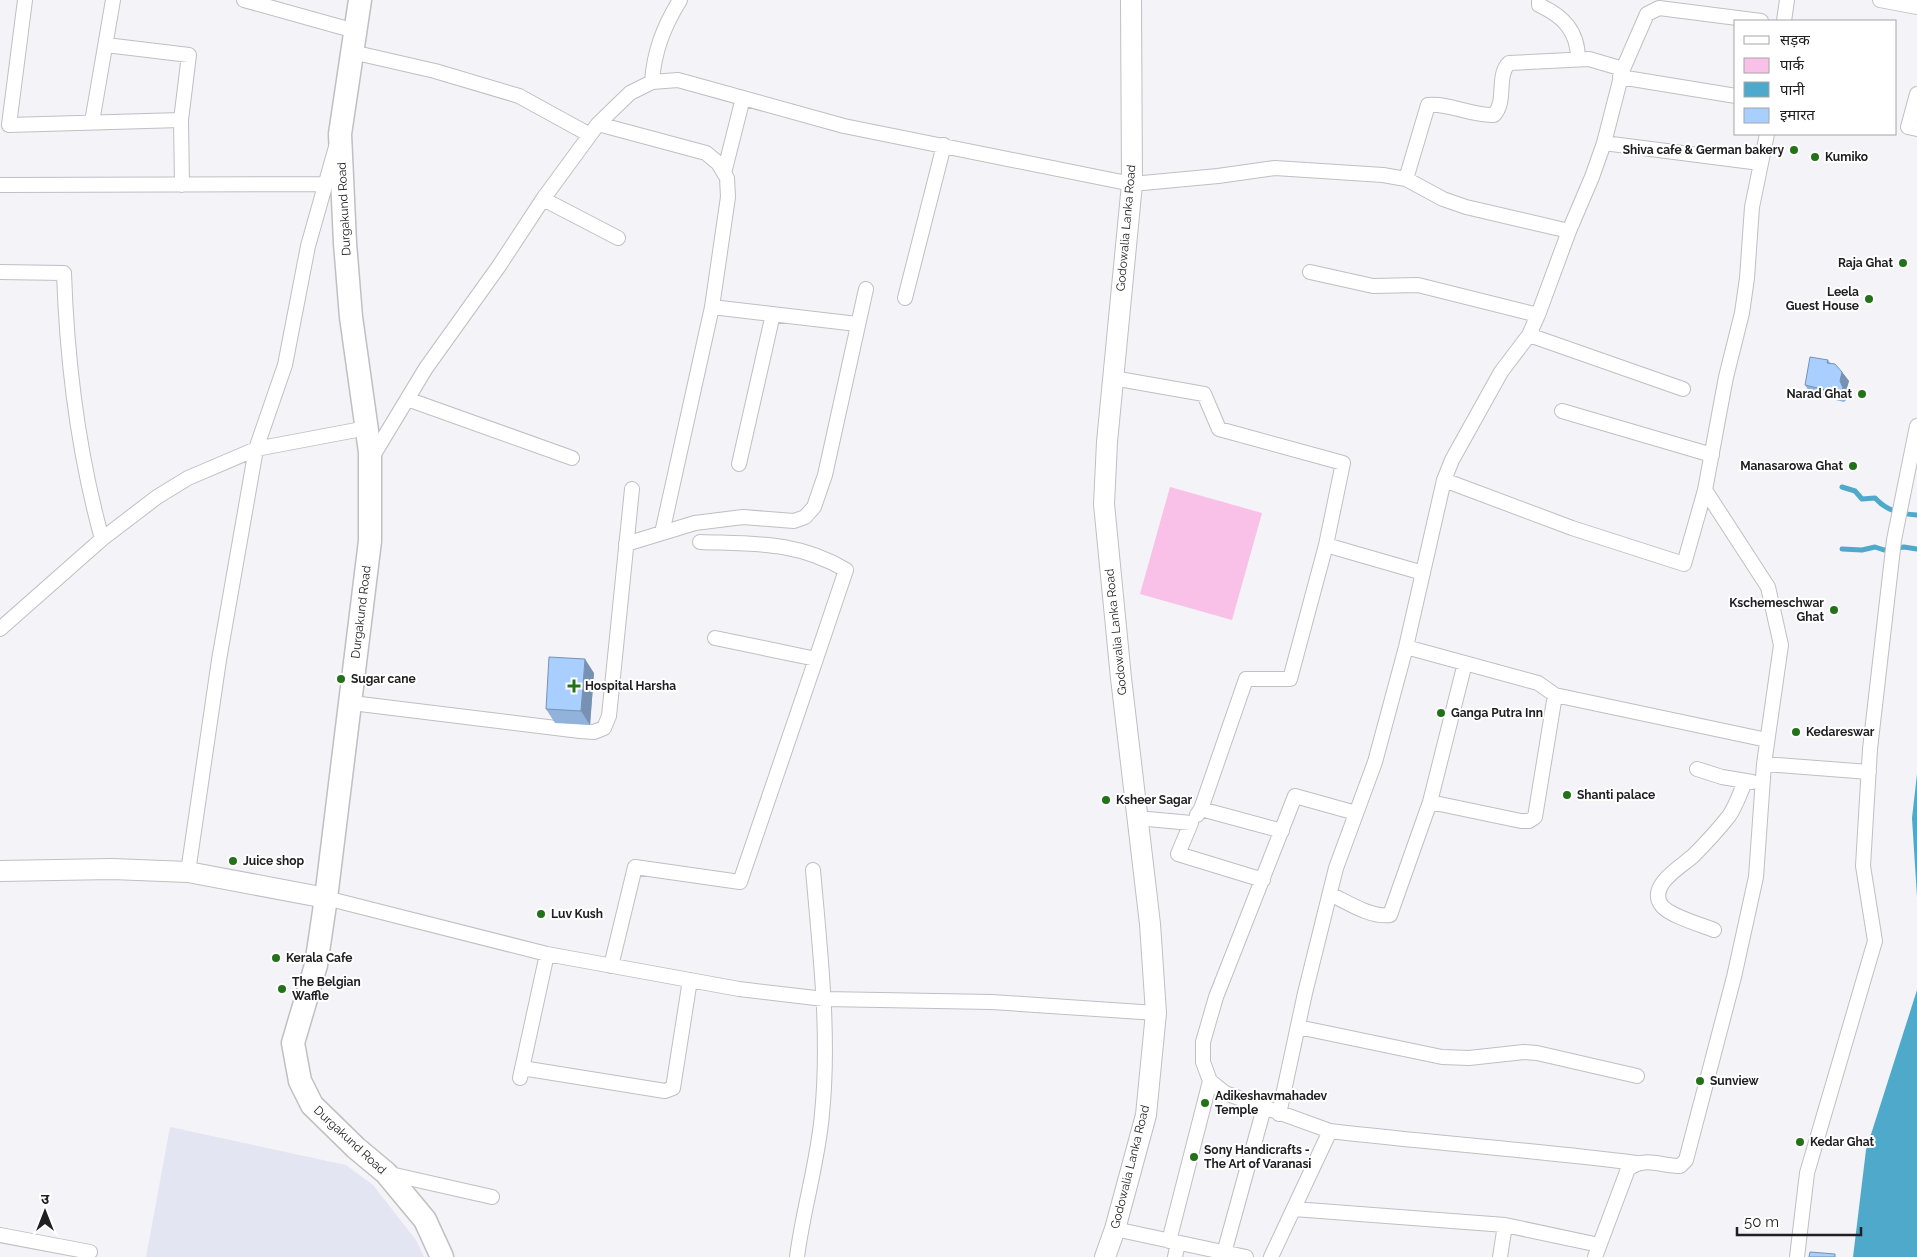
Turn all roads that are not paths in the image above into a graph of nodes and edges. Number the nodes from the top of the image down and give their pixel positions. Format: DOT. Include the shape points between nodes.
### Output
graph roads {
  1 [pos="25,0"];
  2 [pos="113,0"];
  3 [pos="244,0"];
  4 [pos="360,0"];
  5 [pos="680,0"];
  6 [pos="1131,0"];
  7 [pos="1539,0"];
  8 [pos="1654,0"];
  9 [pos="1787,0"];
  10 [pos="1880,0"];
  11 [pos="1917,7"];
  12 [pos="1647,14"];
  13 [pos="1753,20"];
  14 [pos="1784,20"];
  15 [pos="354,42"];
  16 [pos="106,45"];
  17 [pos="1578,59"];
  18 [pos="1621,73"];
  19 [pos="652,82"];
  20 [pos="1917,94"];
  21 [pos="1734,96"];
  22 [pos="743,98"];
  23 [pos="181,120"];
  24 [pos="92,122"];
  25 [pos="594,129"];
  26 [pos="1917,129"];
  27 [pos="340,134"];
  28 [pos="1767,135"];
  29 [pos="1604,143"];
  30 [pos="944,145"];
  31 [pos="1760,164"];
  32 [pos="724,173"];
  33 [pos="1406,179"];
  34 [pos="324,184"];
  35 [pos="1132,184"];
  36 [pos="0,185"];
  37 [pos="182,185"];
  38 [pos="543,199"];
  39 [pos="1569,230"];
  40 [pos="618,238"];
  41 [pos="0,272"];
  42 [pos="1310,272"];
  43 [pos="866,289"];
  44 [pos="905,298"];
  45 [pos="712,308"];
  46 [pos="773,314"];
  47 [pos="1538,315"];
  48 [pos="857,324"];
  49 [pos="1529,335"];
  50 [pos="1113,378"];
  51 [pos="1683,389"];
  52 [pos="407,399"];
  53 [pos="1562,410"];
  54 [pos="1917,426"];
  55 [pos="367,428"];
  56 [pos="256,449"];
  57 [pos="1712,455"];
  58 [pos="572,458"];
  59 [pos="370,462"];
  60 [pos="739,464"];
  61 [pos="1444,480"];
  62 [pos="632,489"];
  63 [pos="1705,490"];
  64 [pos="662,533"];
  65 [pos="102,539"];
  66 [pos="700,542"];
  67 [pos="626,544"];
  68 [pos="1326,545"];
  69 [pos="1423,573"];
  70 [pos="0,629"];
  71 [pos="715,638"];
  72 [pos="1406,646"];
  73 [pos="816,659"];
  74 [pos="1465,663"];
  75 [pos="1555,695"];
  76 [pos="352,703"];
  77 [pos="1767,740"];
  78 [pos="1764,764"];
  79 [pos="1697,768"];
  80 [pos="1869,772"];
  81 [pos="1744,782"];
  82 [pos="1763,783"];
  83 [pos="1430,802"];
  84 [pos="1201,809"];
  85 [pos="1356,812"];
  86 [pos="1137,818"];
  87 [pos="1192,823"];
  88 [pos="1282,832"];
  89 [pos="812,870"];
  90 [pos="0,871"];
  91 [pos="188,872"];
  92 [pos="1263,880"];
  93 [pos="1330,894"];
  94 [pos="326,898"];
  95 [pos="1714,930"];
  96 [pos="547,954"];
  97 [pos="611,966"];
  98 [pos="690,980"];
  99 [pos="824,998"];
  100 [pos="1156,1013"];
  101 [pos="1298,1027"];
  102 [pos="1637,1076"];
  103 [pos="1210,1081"];
  104 [pos="1264,1108"];
  105 [pos="1279,1114"];
  106 [pos="1330,1131"];
  107 [pos="1636,1163"];
  108 [pos="386,1173"];
  109 [pos="492,1197"];
  110 [pos="1294,1209"];
  111 [pos="1505,1225"];
  112 [pos="1115,1229"];
  113 [pos="0,1236"];
  114 [pos="1174,1247"];
  115 [pos="1597,1251"];
  116 [pos="90,1252"];
  117 [pos="1224,1253"];
  118 [pos="442,1257"];
  119 [pos="797,1257"];
  120 [pos="1105,1257"];
  121 [pos="1246,1257"];
  122 [pos="1271,1257"];
  123 [pos="1500,1257"];
  124 [pos="1797,1257"];
  1 -- 24 [label="street" via="9,125"];
  2 -- 16 [label="street"];
  3 -- 15 [label="street"];
  4 -- 15 [label="main road, Durgakund Road"];
  5 -- 19 [label="street" via="658,43"];
  6 -- 35 [label="street, Godowalia Lanka Road"];
  7 -- 17 [label="street" via="1539,5 1564,19 1578,46"];
  8 -- 12 [label="street"];
  9 -- 14 [label="street"];
  10 -- 11 [label="street"];
  12 -- 13 [label="street" via="1659,8"];
  12 -- 18 [label="street"];
  15 -- 25 [label="street" via="519,96"];
  15 -- 27 [label="main road, Durgakund Road"];
  16 -- 23 [label="street" via="189,55"];
  16 -- 24 [label="street"];
  17 -- 18 [label="street" via="1589,59"];
  17 -- 33 [label="street" via="1509,63 1504,68 1499,110 1494,115 1439,104 1428,105"];
  18 -- 21 [label="street"];
  18 -- 29 [label="street"];
  19 -- 22 [label="street" via="678,80"];
  19 -- 25 [label="street" via="630,93"];
  20 -- 26 [label="street" via="1908,127"];
  22 -- 30 [label="street" via="844,126"];
  22 -- 32 [label="street"];
  23 -- 24 [label="street"];
  23 -- 37 [label="street"];
  25 -- 32 [label="street" via="706,153"];
  25 -- 38 [label="street"];
  27 -- 34 [label="street"];
  27 -- 55 [label="main road, Durgakund Road" via="351,316"];
  28 -- 31 [label="street"];
  29 -- 31 [label="street"];
  29 -- 39 [label="street"];
  30 -- 35 [label="street"];
  30 -- 44 [label="street"];
  31 -- 57 [label="street" via="1752,207 1742,313"];
  32 -- 45 [label="street" via="728,197"];
  33 -- 35 [label="street" via="1291,168"];
  33 -- 39 [label="street" via="1442,199 1466,207"];
  34 -- 37 [label="street"];
  34 -- 56 [label="street" via="308,246 285,365"];
  35 -- 50 [label="street, Godowalia Lanka Road"];
  36 -- 37 [label="street"];
  38 -- 40 [label="street"];
  38 -- 52 [label="street"];
  39 -- 47 [label="street"];
  41 -- 65 [label="street" via="64,273 70,368 84,459"];
  42 -- 47 [label="street" via="1373,286 1418,285"];
  43 -- 48 [label="street"];
  45 -- 46 [label="street"];
  45 -- 64 [label="street"];
  46 -- 48 [label="street"];
  46 -- 60 [label="street"];
  47 -- 49 [label="street"];
  48 -- 64 [label="street" via="825,474 814,507 805,517 794,521 743,517 721,519"];
  49 -- 51 [label="street"];
  49 -- 61 [label="street" via="1501,372"];
  50 -- 68 [label="street" via="1204,394 1219,429 1343,463"];
  50 -- 86 [label="street, Godowalia Lanka Road" via="1104,504"];
  52 -- 58 [label="street"];
  52 -- 59 [label="street"];
  53 -- 57 [label="street"];
  54 -- 80 [label="street" via="1894,540"];
  55 -- 56 [label="street"];
  55 -- 59 [label="main road, Durgakund Road"];
  56 -- 65 [label="street" via="188,478"];
  56 -- 91 [label="street" via="219,660"];
  57 -- 63 [label="street"];
  59 -- 76 [label="main road, Durgakund Road" via="370,541"];
  61 -- 63 [label="street" via="1572,528 1684,564"];
  61 -- 69 [label="street"];
  62 -- 67 [label="street"];
  63 -- 77 [label="street" via="1768,587 1781,645"];
  64 -- 67 [label="street"];
  65 -- 70 [label="street"];
  66 -- 73 [label="street" via="790,547 826,559 846,570"];
  67 -- 76 [label="street" via="609,716 604,728 594,732 580,731"];
  68 -- 69 [label="street"];
  68 -- 84 [label="street" via="1290,679 1246,679"];
  69 -- 72 [label="street"];
  71 -- 73 [label="street"];
  72 -- 74 [label="street"];
  72 -- 85 [label="street" via="1375,762"];
  73 -- 97 [label="street" via="740,882 635,867"];
  74 -- 75 [label="street" via="1538,682"];
  74 -- 83 [label="street"];
  75 -- 77 [label="street"];
  75 -- 83 [label="street" via="1535,817 1521,821"];
  76 -- 94 [label="main road, Durgakund Road"];
  77 -- 78 [label="street"];
  78 -- 80 [label="street"];
  78 -- 82 [label="street"];
  79 -- 81 [label="street"];
  80 -- 124 [label="street" via="1863,866 1875,941 1807,1173"];
  81 -- 82 [label="street"];
  81 -- 95 [label="street" via="1730,815 1669,876 1660,891 1659,900 1669,912"];
  82 -- 107 [label="street" via="1756,877 1734,977 1686,1160 1680,1166"];
  83 -- 93 [label="street" via="1390,915 1375,914"];
  84 -- 87 [label="street"];
  84 -- 88 [label="street"];
  85 -- 88 [label="street" via="1295,796"];
  85 -- 93 [label="street"];
  86 -- 87 [label="street"];
  86 -- 100 [label="street, Godowalia Lanka Road" via="1150,924"];
  87 -- 92 [label="street" via="1178,854"];
  88 -- 92 [label="street"];
  89 -- 99 [label="street"];
  90 -- 91 [label="street" via="112,869"];
  91 -- 94 [label="street"];
  92 -- 103 [label="street" via="1216,997 1203,1042 1204,1062"];
  93 -- 101 [label="street"];
  94 -- 96 [label="street"];
  94 -- 108 [label="main road, Durgakund Road" via="316,965 294,1043 300,1081 312,1105"];
  96 -- 97 [label="street"];
  96 -- 98 [label="street" via="521,1073 665,1091 673,1088"];
  97 -- 98 [label="street"];
  98 -- 99 [label="street"];
  99 -- 100 [label="street" via="992,1002"];
  99 -- 119 [label="street" via="822,1114"];
  100 -- 112 [label="street, Godowalia Lanka Road" via="1146,1115"];
  101 -- 102 [label="street" via="1442,1057 1537,1053"];
  101 -- 105 [label="street"];
  103 -- 104 [label="street" via="1225,1093"];
  103 -- 114 [label="street"];
  104 -- 105 [label="street"];
  104 -- 117 [label="street"];
  105 -- 106 [label="street"];
  106 -- 107 [label="street" via="1547,1151"];
  106 -- 110 [label="street"];
  107 -- 115 [label="street" via="1624,1178"];
  108 -- 109 [label="street"];
  108 -- 118 [label="main road, Durgakund Road" via="425,1220"];
  110 -- 111 [label="street"];
  110 -- 122 [label="street"];
  111 -- 115 [label="street"];
  111 -- 123 [label="street"];
  112 -- 114 [label="street"];
  112 -- 120 [label="street, Godowalia Lanka Road"];
  113 -- 116 [label="street"];
  114 -- 117 [label="street"];
  117 -- 121 [label="street"];
}
